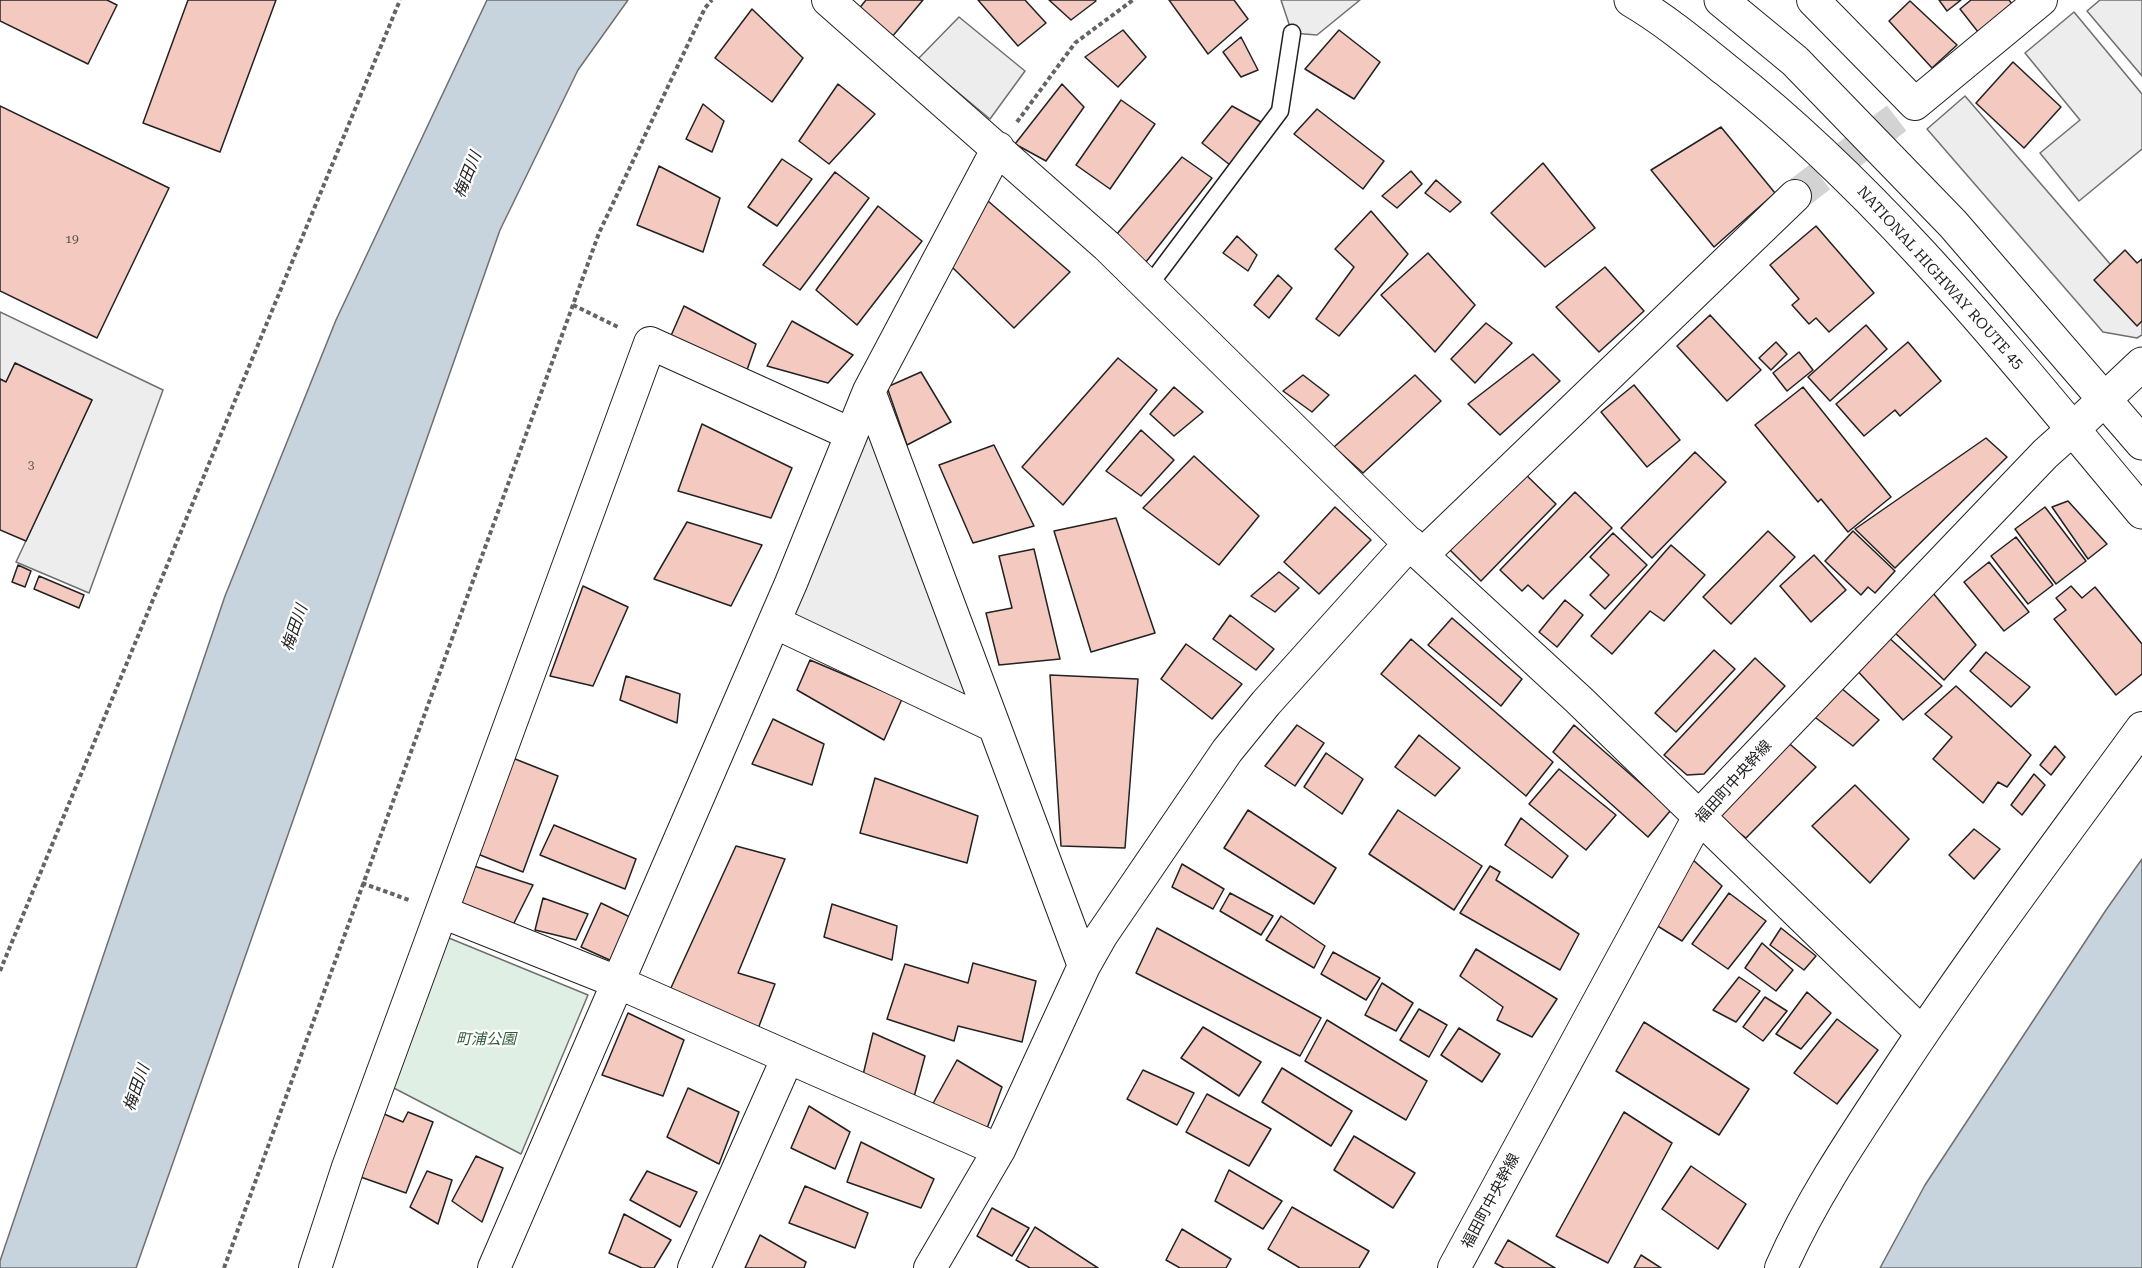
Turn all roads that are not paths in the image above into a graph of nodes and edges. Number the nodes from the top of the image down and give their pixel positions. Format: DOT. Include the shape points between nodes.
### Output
graph roads {
  1 [pos="828,0"];
  2 [pos="1631,0"];
  3 [pos="1721,0"];
  4 [pos="1813,0"];
  5 [pos="2041,0"];
  6 [pos="1292,33"];
  7 [pos="998,148"];
  8 [pos="1795,196"];
  9 [pos="1148,286"];
  10 [pos="2142,364"];
  11 [pos="869,391"];
  12 [pos="2105,399"];
  13 [pos="2074,428"];
  14 [pos="852,434"];
  15 [pos="2142,443"];
  16 [pos="2142,512"];
  17 [pos="1416,549"];
  18 [pos="774,622"];
  19 [pos="994,726"];
  20 [pos="2142,728"];
  21 [pos="1700,815"];
  22 [pos="442,912"];
  23 [pos="1084,966"];
  24 [pos="617,982"];
  25 [pos="1922,1033"];
  26 [pos="788,1058"];
  27 [pos="999,1150"];
  28 [pos="315,1268"];
  29 [pos="494,1268"];
  30 [pos="694,1268"];
  31 [pos="930,1268"];
  32 [pos="1454,1268"];
  33 [pos="1780,1268"];
  1 -- 7 [label="street"];
  2 -- 13 [label="main road, NATIONAL HIGHWAY ROUTE 45" via="1655,14 1769,104 1851,179"];
  3 -- 12 [label="main road" via="1795,61 1953,224"];
  4 -- 5 [label="street" via="1915,104"];
  6 -- 9 [label="lane" via="1280,111"];
  7 -- 9 [label="street"];
  7 -- 11 [label="street"];
  8 -- 17 [label="street"];
  9 -- 17 [label="street"];
  10 -- 12 [label="main road"];
  11 -- 14 [label="street"];
  11 -- 19 [label="street"];
  12 -- 13 [label="main road"];
  12 -- 15 [label="main road"];
  13 -- 16 [label="main road, NATIONAL HIGHWAY ROUTE 45"];
  13 -- 21 [label="street, 福田町中央幹線"];
  14 -- 18 [label="street"];
  14 -- 22 [label="street" via="650,343"];
  17 -- 21 [label="street"];
  17 -- 23 [label="street" via="1266,703 1227,751"];
  18 -- 19 [label="street"];
  18 -- 24 [label="street"];
  19 -- 23 [label="street"];
  20 -- 25 [label="street"];
  21 -- 25 [label="street"];
  21 -- 32 [label="street, 福田町中央幹線"];
  22 -- 24 [label="street"];
  22 -- 28 [label="street"];
  23 -- 27 [label="street"];
  24 -- 26 [label="street"];
  24 -- 29 [label="street"];
  25 -- 33 [label="street" via="1841,1156"];
  26 -- 27 [label="street"];
  26 -- 30 [label="street"];
  27 -- 31 [label="street"];
}
